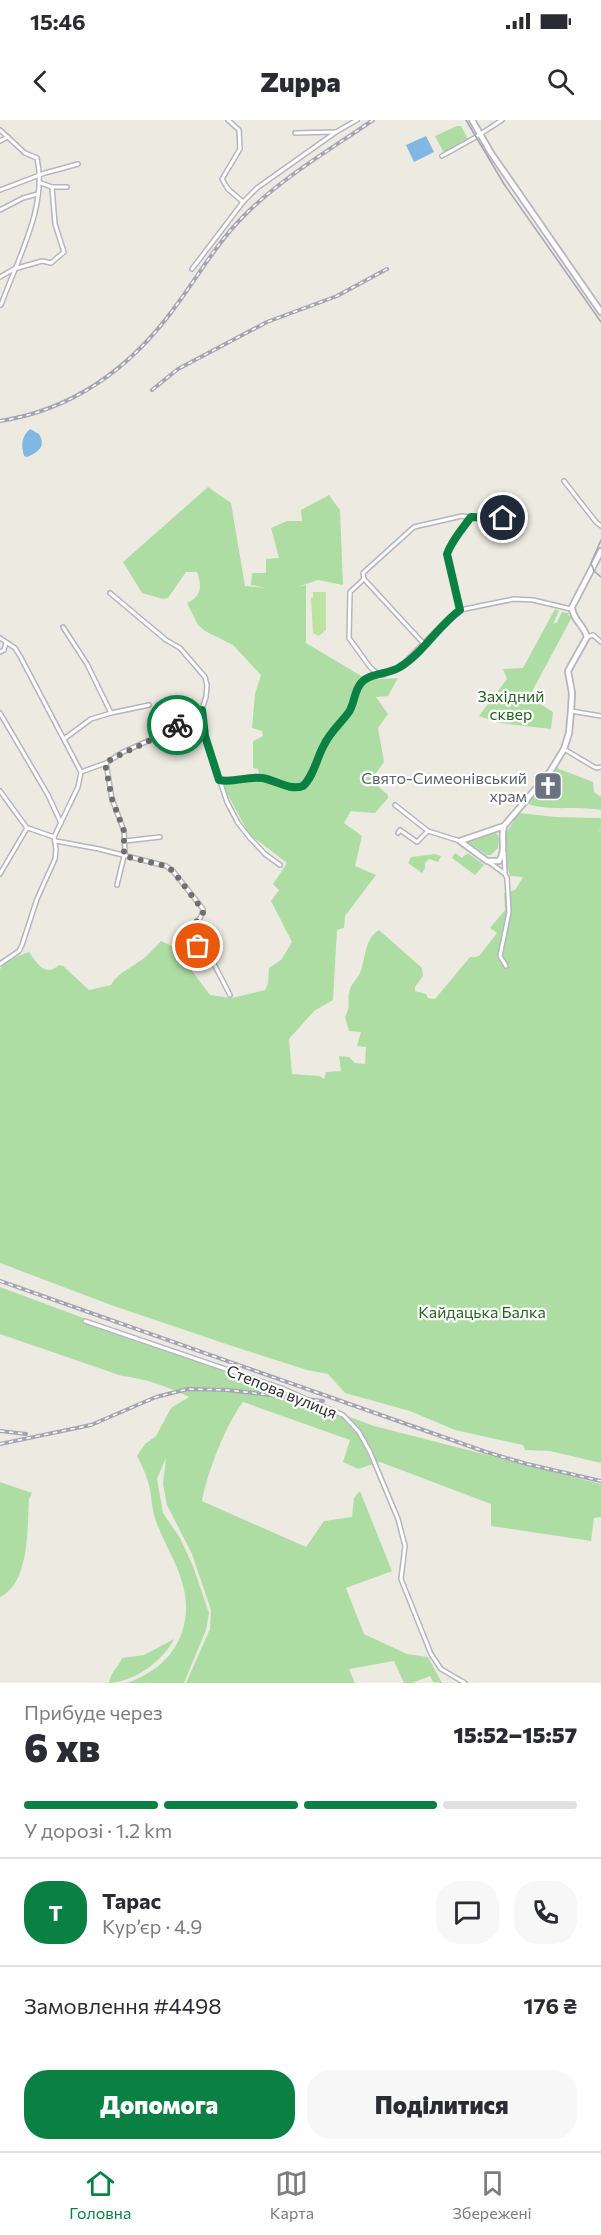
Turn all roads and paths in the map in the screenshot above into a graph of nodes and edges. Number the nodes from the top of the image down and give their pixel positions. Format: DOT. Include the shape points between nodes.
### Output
graph roads {
  1 [pos="228,120"];
  2 [pos="357,120"];
  3 [pos="472,120"];
  4 [pos="502,120"];
  5 [pos="0,130"];
  6 [pos="336,132"];
  7 [pos="295,133"];
  8 [pos="480,135"];
  9 [pos="8,137"];
  10 [pos="0,141"];
  11 [pos="442,156"];
  12 [pos="78,164"];
  13 [pos="41,175"];
  14 [pos="41,183"];
  15 [pos="52,187"];
  16 [pos="68,187"];
  17 [pos="0,190"];
  18 [pos="38,194"];
  19 [pos="243,202"];
  20 [pos="0,210"];
  21 [pos="14,269"];
  22 [pos="192,270"];
  23 [pos="0,277"];
  24 [pos="1,305"];
  25 [pos="601,312"];
  26 [pos="564,481"];
  27 [pos="471,517"];
  28 [pos="503,518"];
  29 [pos="601,526"];
  30 [pos="601,551"];
  31 [pos="364,579"];
  32 [pos="110,593"];
  33 [pos="571,609"];
  34 [pos="460,610"];
  35 [pos="63,627"];
  36 [pos="587,637"];
  37 [pos="0,638"];
  38 [pos="601,642"];
  39 [pos="6,644"];
  40 [pos="424,644"];
  41 [pos="0,652"];
  42 [pos="379,675"];
  43 [pos="149,705"];
  44 [pos="158,705"];
  45 [pos="202,710"];
  46 [pos="571,711"];
  47 [pos="0,713"];
  48 [pos="111,713"];
  49 [pos="601,716"];
  50 [pos="185,719"];
  51 [pos="64,739"];
  52 [pos="564,749"];
  53 [pos="105,763"];
  54 [pos="601,767"];
  55 [pos="81,772"];
  56 [pos="219,780"];
  57 [pos="0,791"];
  58 [pos="395,806"];
  59 [pos="61,823"];
  60 [pos="504,826"];
  61 [pos="27,828"];
  62 [pos="428,831"];
  63 [pos="398,833"];
  64 [pos="160,837"];
  65 [pos="55,838"];
  66 [pos="125,841"];
  67 [pos="460,841"];
  68 [pos="504,849"];
  69 [pos="124,856"];
  70 [pos="487,861"];
  71 [pos="280,865"];
  72 [pos="0,874"];
  73 [pos="505,874"];
  74 [pos="117,885"];
  75 [pos="0,964"];
  76 [pos="506,966"];
  77 [pos="231,995"];
  78 [pos="85,1321"];
  79 [pos="465,1683"];
  1 -- 19 [label="street" via="238,130 240,149 222,179"];
  2 -- 6 [label="street"];
  3 -- 8 [label="street"];
  4 -- 8 [label="street"];
  5 -- 9 [label="street"];
  6 -- 7 [label="street"];
  6 -- 19 [label="street"];
  8 -- 11 [label="street"];
  8 -- 25 [label="street"];
  9 -- 10 [label="street"];
  9 -- 13 [label="street" via="37,158"];
  12 -- 13 [label="street"];
  13 -- 14 [label="street"];
  13 -- 17 [label="street"];
  14 -- 15 [label="street"];
  14 -- 18 [label="street"];
  15 -- 16 [label="street"];
  15 -- 21 [label="street" via="55,224 64,252 51,263 42,261"];
  18 -- 20 [label="street"];
  18 -- 21 [label="street" via="33,223"];
  19 -- 22 [label="street"];
  21 -- 23 [label="street"];
  21 -- 24 [label="street"];
  26 -- 29 [label="street"];
  27 -- 28 [label="street"];
  27 -- 31 [label="street" via="414,527 363,573"];
  27 -- 34 [label="street" via="447,554"];
  30 -- 33 [label="street"];
  31 -- 40 [label="street"];
  31 -- 42 [label="street" via="350,592 348,636"];
  32 -- 45 [label="street" via="180,648 205,677"];
  33 -- 34 [label="street" via="514,599"];
  33 -- 36 [label="street"];
  34 -- 40 [label="street"];
  35 -- 48 [label="street"];
  36 -- 38 [label="street" via="593,635"];
  36 -- 46 [label="street" via="568,671"];
  37 -- 39 [label="street"];
  39 -- 41 [label="street"];
  39 -- 51 [label="street" via="20,656"];
  40 -- 42 [label="street" via="400,667"];
  42 -- 56 [label="street" via="359,685 351,709 324,744 303,786 293,788 260,778"];
  43 -- 48 [label="street"];
  44 -- 50 [label="street"];
  45 -- 50 [label="street"];
  45 -- 56 [label="street" via="205,736"];
  46 -- 49 [label="street"];
  46 -- 52 [label="street"];
  47 -- 59 [label="street"];
  48 -- 51 [label="street" via="92,719"];
  50 -- 53 [label="street"];
  51 -- 55 [label="street"];
  52 -- 54 [label="street" via="596,768"];
  52 -- 60 [label="street" via="550,772"];
  53 -- 55 [label="street"];
  53 -- 66 [label="street"];
  55 -- 59 [label="street"];
  56 -- 71 [label="street" via="238,823"];
  57 -- 61 [label="street"];
  58 -- 62 [label="street"];
  59 -- 65 [label="street"];
  60 -- 67 [label="street"];
  60 -- 68 [label="street"];
  61 -- 65 [label="street"];
  61 -- 72 [label="street"];
  62 -- 63 [label="street" via="417,842 400,830"];
  62 -- 67 [label="street"];
  64 -- 66 [label="street"];
  65 -- 69 [label="street"];
  65 -- 75 [label="street" via="55,859 22,945"];
  66 -- 69 [label="street"];
  67 -- 70 [label="street"];
  68 -- 70 [label="street" via="499,861"];
  68 -- 73 [label="street"];
  69 -- 74 [label="street"];
  69 -- 77 [label="street" via="166,866 197,901 203,913 194,925 193,942 213,962"];
  70 -- 73 [label="street"];
  73 -- 76 [label="street" via="510,904 500,956"];
  78 -- 79 [label="street, Степова вулиця" via="281,1388 343,1415 370,1452 398,1519 405,1546 401,1579 431,1654 441,1669"];
}
